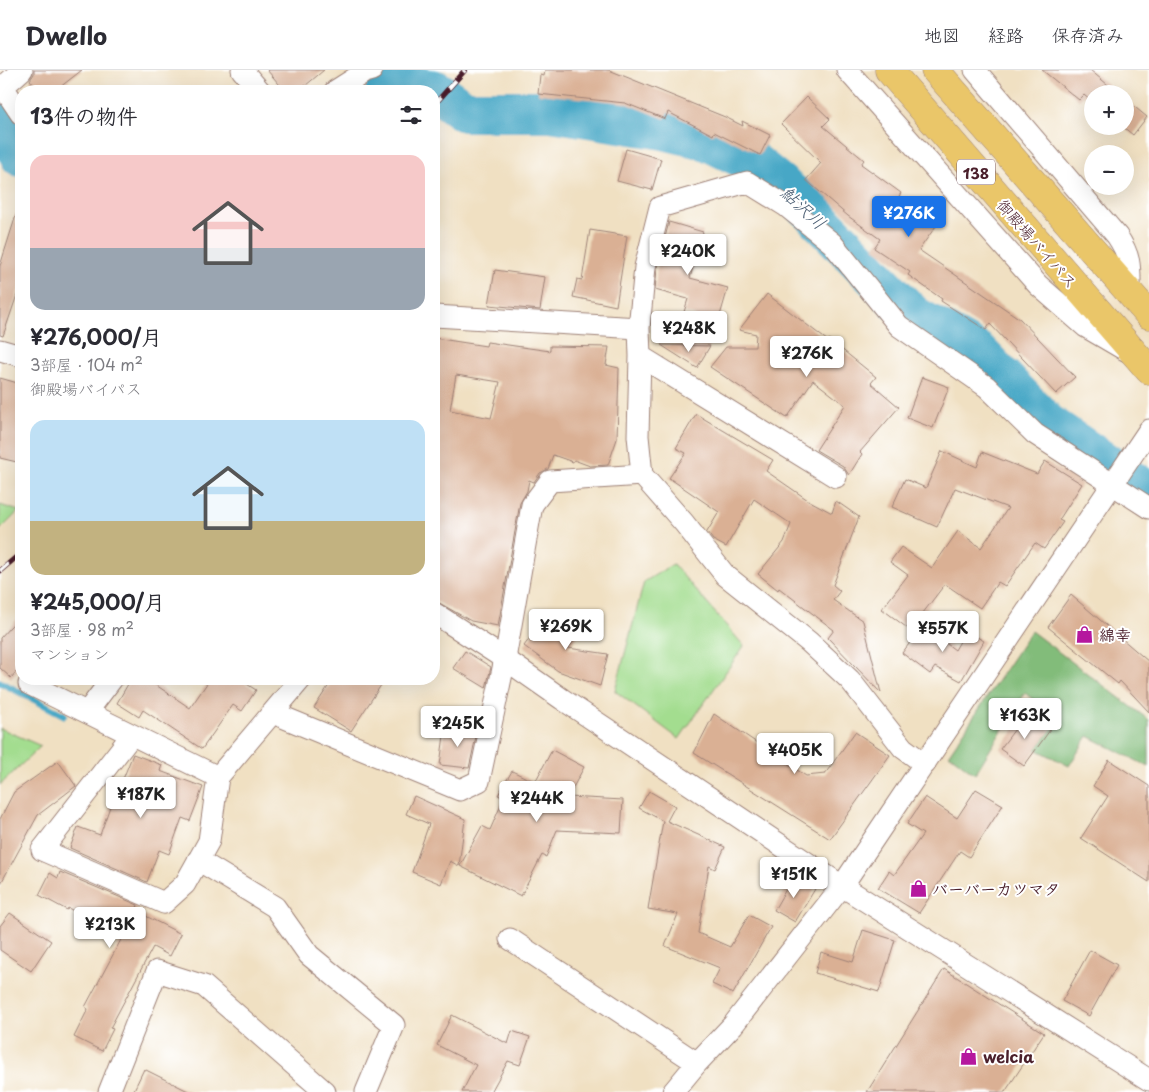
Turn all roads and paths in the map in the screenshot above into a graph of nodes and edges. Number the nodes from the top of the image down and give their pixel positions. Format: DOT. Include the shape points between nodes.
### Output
graph roads {
  1 [pos="22,70"];
  2 [pos="242,70"];
  3 [pos="372,70"];
  4 [pos="847,70"];
  5 [pos="889,70"];
  6 [pos="934,70"];
  7 [pos="975,70"];
  8 [pos="255,85"];
  9 [pos="345,85"];
  10 [pos="1,86"];
  11 [pos="15,106"];
  12 [pos="1130,294"];
  13 [pos="1149,315"];
  14 [pos="440,316"];
  15 [pos="638,328"];
  16 [pos="0,350"];
  17 [pos="15,354"];
  18 [pos="640,356"];
  19 [pos="1144,364"];
  20 [pos="1149,430"];
  21 [pos="642,475"];
  22 [pos="836,477"];
  23 [pos="1113,483"];
  24 [pos="1149,508"];
  25 [pos="440,617"];
  26 [pos="505,659"];
  27 [pos="31,685"];
  28 [pos="107,685"];
  29 [pos="296,685"];
  30 [pos="87,712"];
  31 [pos="274,713"];
  32 [pos="132,735"];
  33 [pos="925,764"];
  34 [pos="218,777"];
  35 [pos="198,860"];
  36 [pos="842,886"];
  37 [pos="510,939"];
  38 [pos="697,1063"];
  39 [pos="1149,1080"];
  40 [pos="109,1092"];
  41 [pos="325,1092"];
  42 [pos="366,1092"];
  43 [pos="673,1092"];
  1 -- 10 [label="street"];
  2 -- 8 [label="street"];
  3 -- 9 [label="street"];
  4 -- 19 [label="street" via="1038,285 1086,327"];
  5 -- 19 [label="highway, 御殿場バイパス / 138"];
  6 -- 12 [label="highway, 138"];
  7 -- 12 [label="street" via="1126,249 1130,265"];
  10 -- 11 [label="street"];
  12 -- 13 [label="highway, 138"];
  14 -- 15 [label="street"];
  15 -- 18 [label="street"];
  15 -- 23 [label="street" via="645,267 660,207 747,182 786,206 832,243 899,326 987,387 1035,434"];
  16 -- 17 [label="street"];
  18 -- 21 [label="street" via="638,436"];
  18 -- 22 [label="street"];
  20 -- 23 [label="street"];
  21 -- 26 [label="street" via="550,481 532,505"];
  21 -- 33 [label="street" via="725,575 809,642 850,680 903,748"];
  23 -- 24 [label="street"];
  23 -- 33 [label="street"];
  25 -- 26 [label="street"];
  26 -- 31 [label="street" via="479,780 460,790"];
  26 -- 36 [label="street"];
  27 -- 30 [label="street"];
  28 -- 30 [label="street"];
  29 -- 31 [label="street"];
  30 -- 32 [label="street"];
  31 -- 34 [label="street"];
  32 -- 34 [label="street"];
  32 -- 35 [label="street" via="42,850 164,903 185,884"];
  33 -- 36 [label="street"];
  34 -- 35 [label="street" via="209,841"];
  35 -- 42 [label="street" via="275,907 309,955 394,1025"];
  36 -- 38 [label="street" via="733,1025"];
  36 -- 39 [label="street"];
  37 -- 38 [label="street"];
  38 -- 43 [label="street"];
  40 -- 41 [label="street" via="157,971 204,986"];
}
